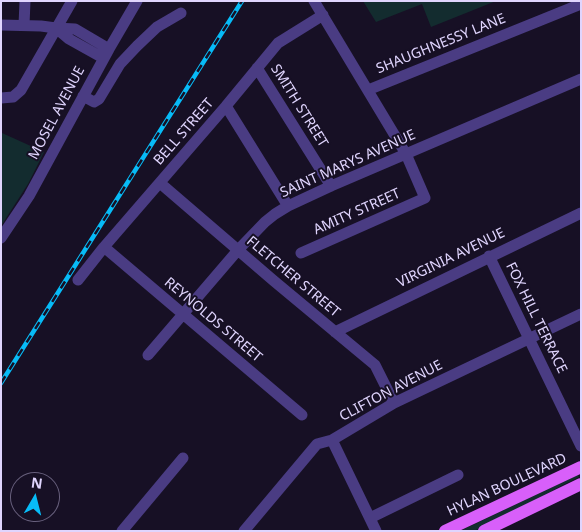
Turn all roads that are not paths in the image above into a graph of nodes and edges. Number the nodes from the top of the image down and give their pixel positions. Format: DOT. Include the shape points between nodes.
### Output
graph roads {
  1 [pos="24,1"];
  2 [pos="72,1"];
  3 [pos="137,1"];
  4 [pos="314,1"];
  5 [pos="581,4"];
  6 [pos="181,13"];
  7 [pos="323,15"];
  8 [pos="1,25"];
  9 [pos="24,25"];
  10 [pos="56,28"];
  11 [pos="106,54"];
  12 [pos="257,68"];
  13 [pos="581,78"];
  14 [pos="368,90"];
  15 [pos="83,96"];
  16 [pos="1,98"];
  17 [pos="226,106"];
  18 [pos="406,154"];
  19 [pos="160,183"];
  20 [pos="331,186"];
  21 [pos="288,206"];
  22 [pos="581,213"];
  23 [pos="1,238"];
  24 [pos="104,247"];
  25 [pos="238,250"];
  26 [pos="301,253"];
  27 [pos="490,256"];
  28 [pos="78,280"];
  29 [pos="581,314"];
  30 [pos="183,315"];
  31 [pos="335,332"];
  32 [pos="529,339"];
  33 [pos="148,355"];
  34 [pos="394,404"];
  35 [pos="302,415"];
  36 [pos="332,440"];
  37 [pos="581,446"];
  38 [pos="183,458"];
  39 [pos="581,467"];
  40 [pos="458,475"];
  41 [pos="581,484"];
  42 [pos="370,518"];
  43 [pos="122,531"];
  44 [pos="244,531"];
  45 [pos="376,531"];
  46 [pos="445,531"];
  47 [pos="484,531"];
  1 -- 9 [label="street"];
  2 -- 10 [label="street"];
  3 -- 11 [label="street, MOSEL AVENUE"];
  4 -- 7 [label="street"];
  5 -- 14 [label="street, SHAUGHNESSY LANE"];
  6 -- 15 [label="street" via="157,27 137,46 120,64 98,99 94,102"];
  7 -- 12 [label="street, BELL STREET" via="278,43"];
  7 -- 14 [label="street"];
  8 -- 9 [label="street"];
  9 -- 10 [label="street"];
  10 -- 11 [label="street" via="75,29"];
  10 -- 16 [label="street" via="21,90 13,97"];
  11 -- 15 [label="street, MOSEL AVENUE"];
  12 -- 17 [label="street, BELL STREET"];
  12 -- 20 [label="street, SMITH STREET"];
  13 -- 18 [label="street, SAINT MARYS AVENUE"];
  14 -- 18 [label="street"];
  15 -- 23 [label="street, MOSEL AVENUE" via="29,196"];
  17 -- 19 [label="street, BELL STREET"];
  17 -- 21 [label="street"];
  18 -- 20 [label="street, SAINT MARYS AVENUE"];
  18 -- 26 [label="street, AMITY STREET" via="425,198"];
  19 -- 24 [label="street, BELL STREET"];
  19 -- 25 [label="street, FLETCHER STREET"];
  20 -- 21 [label="street, SAINT MARYS AVENUE"];
  21 -- 25 [label="street, SAINT MARYS AVENUE" via="265,222"];
  22 -- 27 [label="street, VIRGINIA AVENUE"];
  24 -- 28 [label="street, BELL STREET"];
  24 -- 30 [label="street, REYNOLDS STREET"];
  25 -- 30 [label="street, SAINT MARYS AVENUE"];
  25 -- 31 [label="street, FLETCHER STREET"];
  27 -- 31 [label="street, VIRGINIA AVENUE"];
  27 -- 32 [label="street, FOX HILL TERRACE"];
  29 -- 32 [label="street, CLIFTON AVENUE"];
  30 -- 33 [label="street, SAINT MARYS AVENUE"];
  30 -- 35 [label="street, REYNOLDS STREET"];
  31 -- 34 [label="street, FLETCHER STREET" via="375,365"];
  32 -- 34 [label="street, CLIFTON AVENUE"];
  32 -- 37 [label="street, FOX HILL TERRACE"];
  34 -- 36 [label="street, CLIFTON AVENUE"];
  36 -- 42 [label="street"];
  36 -- 44 [label="street, CLIFTON AVENUE" via="317,444"];
  38 -- 43 [label="street"];
  39 -- 46 [label="main road, HYLAN BOULEVARD"];
  40 -- 42 [label="street"];
  41 -- 47 [label="main road"];
  42 -- 45 [label="street"];
}
